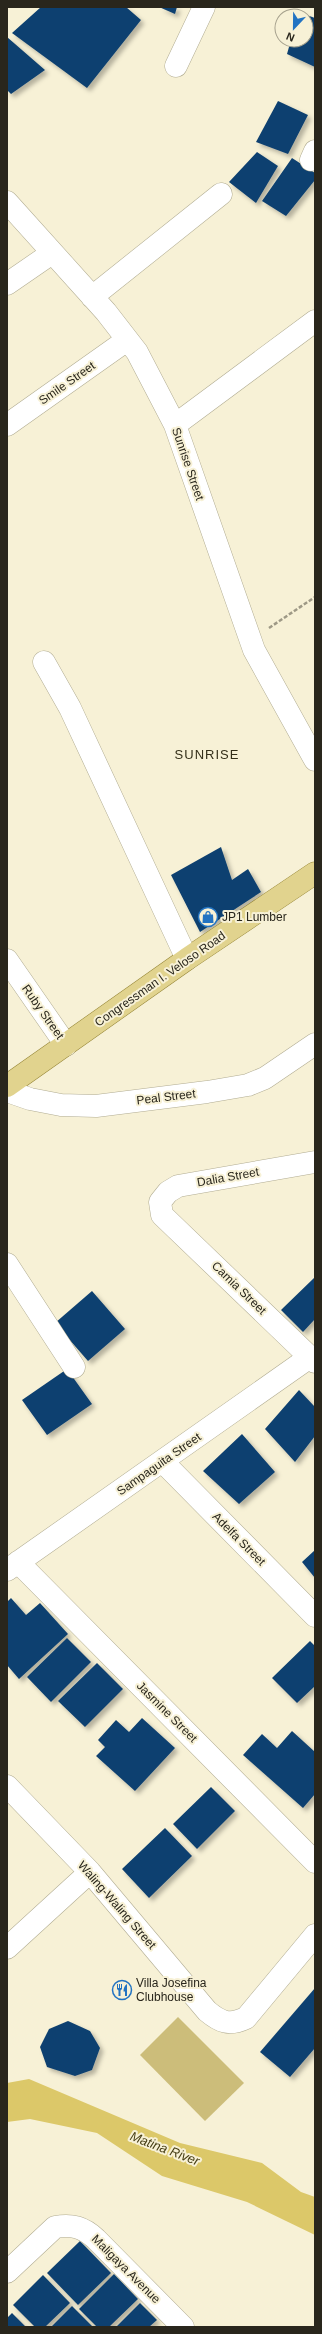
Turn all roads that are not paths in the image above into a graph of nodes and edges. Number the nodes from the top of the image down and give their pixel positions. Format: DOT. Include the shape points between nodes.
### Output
graph roads {
  1 [pos="204,7"];
  2 [pos="176,66"];
  3 [pos="221,194"];
  4 [pos="7,202"];
  5 [pos="52,253"];
  6 [pos="7,284"];
  7 [pos="92,297"];
  8 [pos="315,321"];
  9 [pos="127,340"];
  10 [pos="175,425"];
  11 [pos="7,426"];
  12 [pos="44,662"];
  13 [pos="315,760"];
  14 [pos="315,873"];
  15 [pos="187,959"];
  16 [pos="7,960"];
  17 [pos="315,1044"];
  18 [pos="66,1045"];
  19 [pos="7,1086"];
  20 [pos="7,1091"];
  21 [pos="315,1162"];
  22 [pos="162,1215"];
  23 [pos="7,1264"];
  24 [pos="313,1360"];
  25 [pos="74,1367"];
  26 [pos="163,1462"];
  27 [pos="13,1566"];
  28 [pos="315,1616"];
  29 [pos="7,1786"];
  30 [pos="315,1862"];
  31 [pos="90,1872"];
  32 [pos="315,1934"];
  33 [pos="7,1948"];
  34 [pos="7,2272"];
  35 [pos="183,2327"];
  1 -- 2 [label="street"];
  3 -- 7 [label="street"];
  4 -- 5 [label="street, Sunrise Street"];
  5 -- 6 [label="street"];
  5 -- 7 [label="street, Sunrise Street"];
  7 -- 9 [label="street, Sunrise Street"];
  8 -- 10 [label="street"];
  9 -- 10 [label="street, Sunrise Street" via="137,352"];
  9 -- 11 [label="street, Smile Street"];
  10 -- 13 [label="street, Sunrise Street" via="250,641"];
  12 -- 15 [label="street" via="70,708"];
  14 -- 15 [label="main road, Congressman I. Veloso Road"];
  15 -- 18 [label="main road, Congressman I. Veloso Road"];
  16 -- 18 [label="street, Ruby Street"];
  17 -- 20 [label="street, Peal Street" via="266,1078 248,1085 207,1092 96,1106 61,1105"];
  18 -- 19 [label="main road, Congressman I. Veloso Road"];
  21 -- 22 [label="street, Dalia Street" via="178,1186 168,1192 160,1202"];
  22 -- 24 [label="street, Camia Street"];
  23 -- 25 [label="street"];
  24 -- 26 [label="street, Sampaguita Street"];
  26 -- 27 [label="street, Sampaguita Street"];
  26 -- 28 [label="street, Adelfa Street"];
  27 -- 30 [label="street, Jasmine Street"];
  29 -- 31 [label="street, Waling-Waling Street"];
  31 -- 32 [label="street, Waling-Waling Street" via="207,2011 226,2023 235,2023 246,2018"];
  31 -- 33 [label="street"];
  34 -- 35 [label="street, Maligaya Avenue" via="55,2227 76,2226 96,2238"];
}
